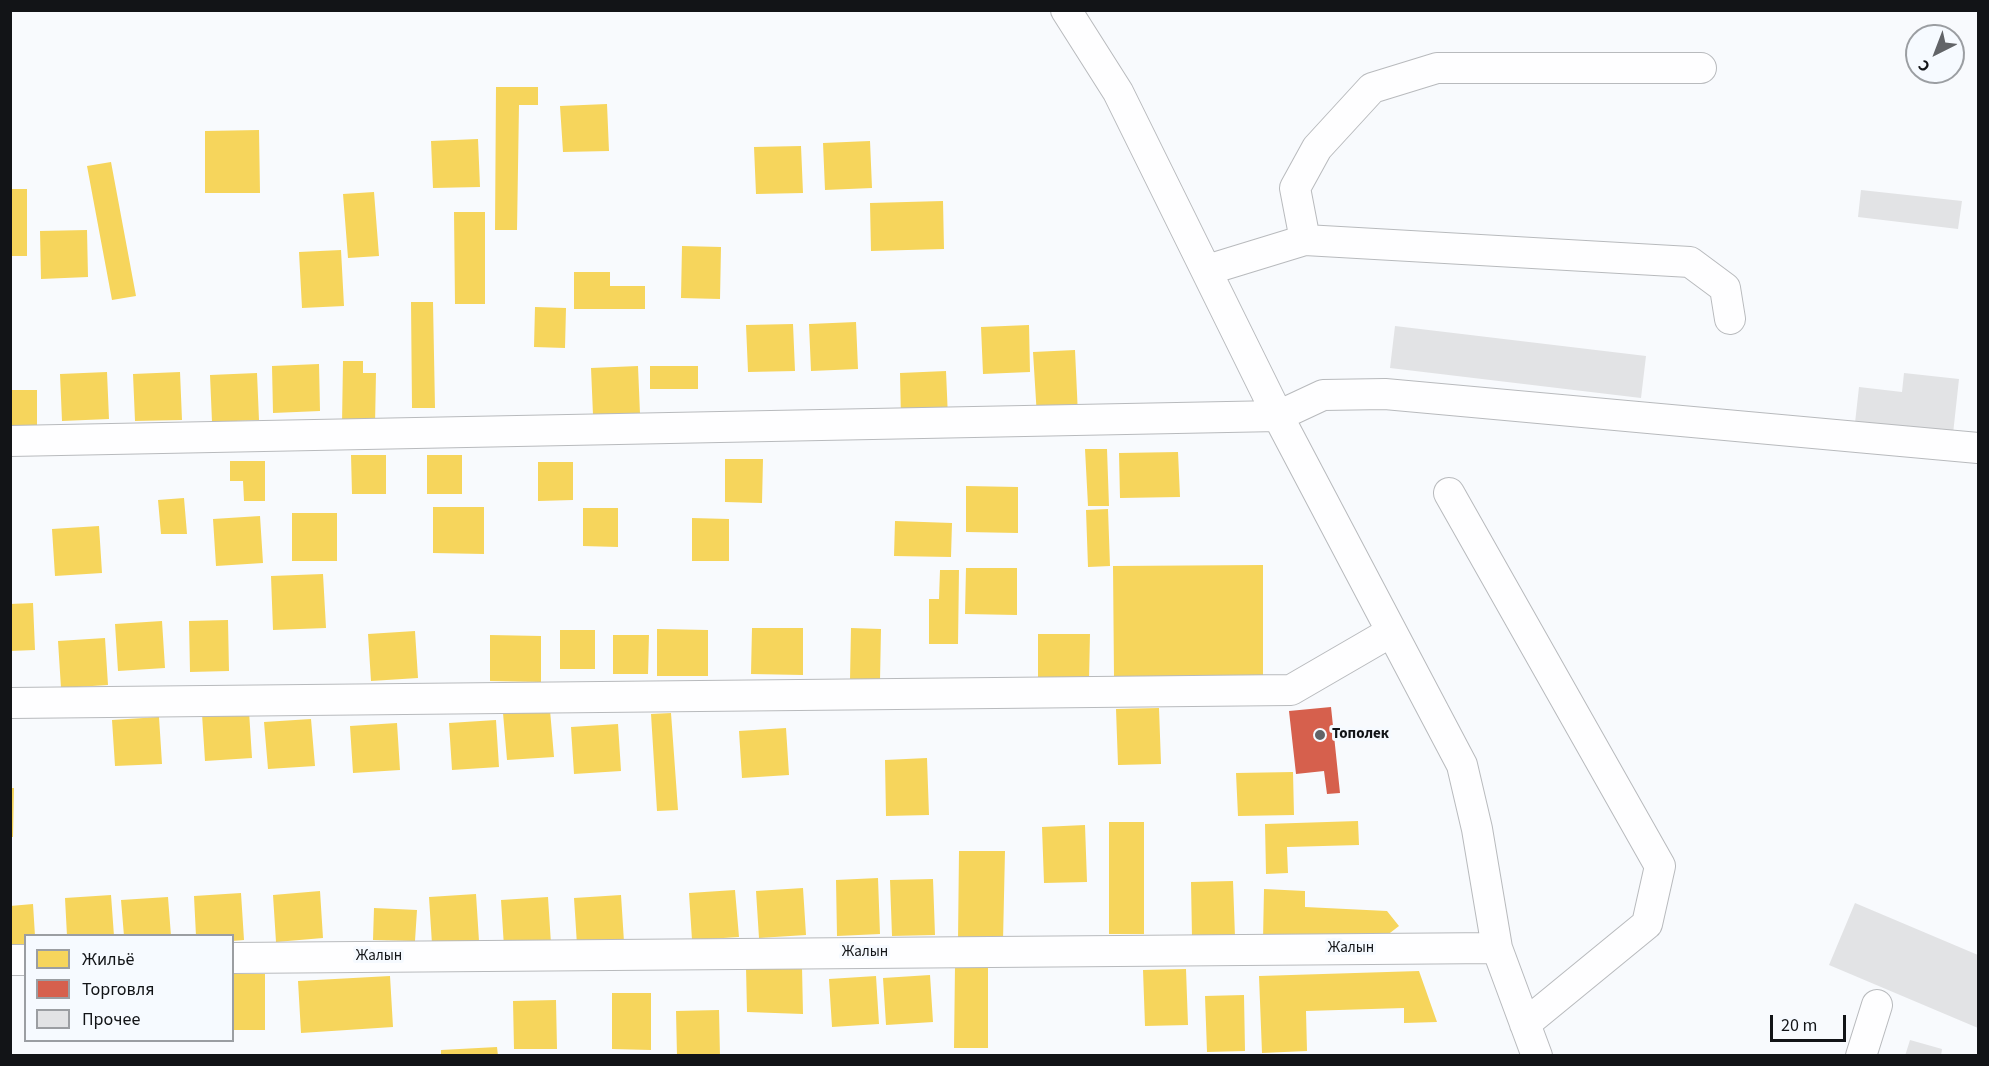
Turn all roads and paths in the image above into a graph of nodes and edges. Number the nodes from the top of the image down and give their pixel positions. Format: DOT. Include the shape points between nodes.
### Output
graph roads {
  1 [pos="1066,10"];
  2 [pos="1701,69"];
  3 [pos="1305,240"];
  4 [pos="1207,270"];
  5 [pos="1730,319"];
  6 [pos="1278,416"];
  7 [pos="10,441"];
  8 [pos="1978,448"];
  9 [pos="1449,493"];
  10 [pos="1391,632"];
  11 [pos="10,703"];
  12 [pos="1497,948"];
  13 [pos="234,958"];
  14 [pos="1877,1005"];
  15 [pos="1525,1023"];
  16 [pos="1537,1056"];
  17 [pos="1862,1056"];
  1 -- 4 [label="street" via="1118,92"];
  2 -- 3 [label="street" via="1437,68 1372,88 1317,148 1295,188"];
  3 -- 4 [label="street"];
  3 -- 5 [label="street" via="1690,262 1725,288"];
  4 -- 6 [label="street"];
  6 -- 7 [label="street"];
  6 -- 8 [label="street" via="1323,395 1385,394"];
  6 -- 10 [label="street"];
  9 -- 15 [label="street" via="1660,866 1647,924"];
  10 -- 11 [label="street" via="1291,690"];
  10 -- 12 [label="street" via="1462,765"];
  12 -- 13 [label="street, Жалын"];
  12 -- 15 [label="street"];
  14 -- 17 [label="street"];
  15 -- 16 [label="street"];
}
